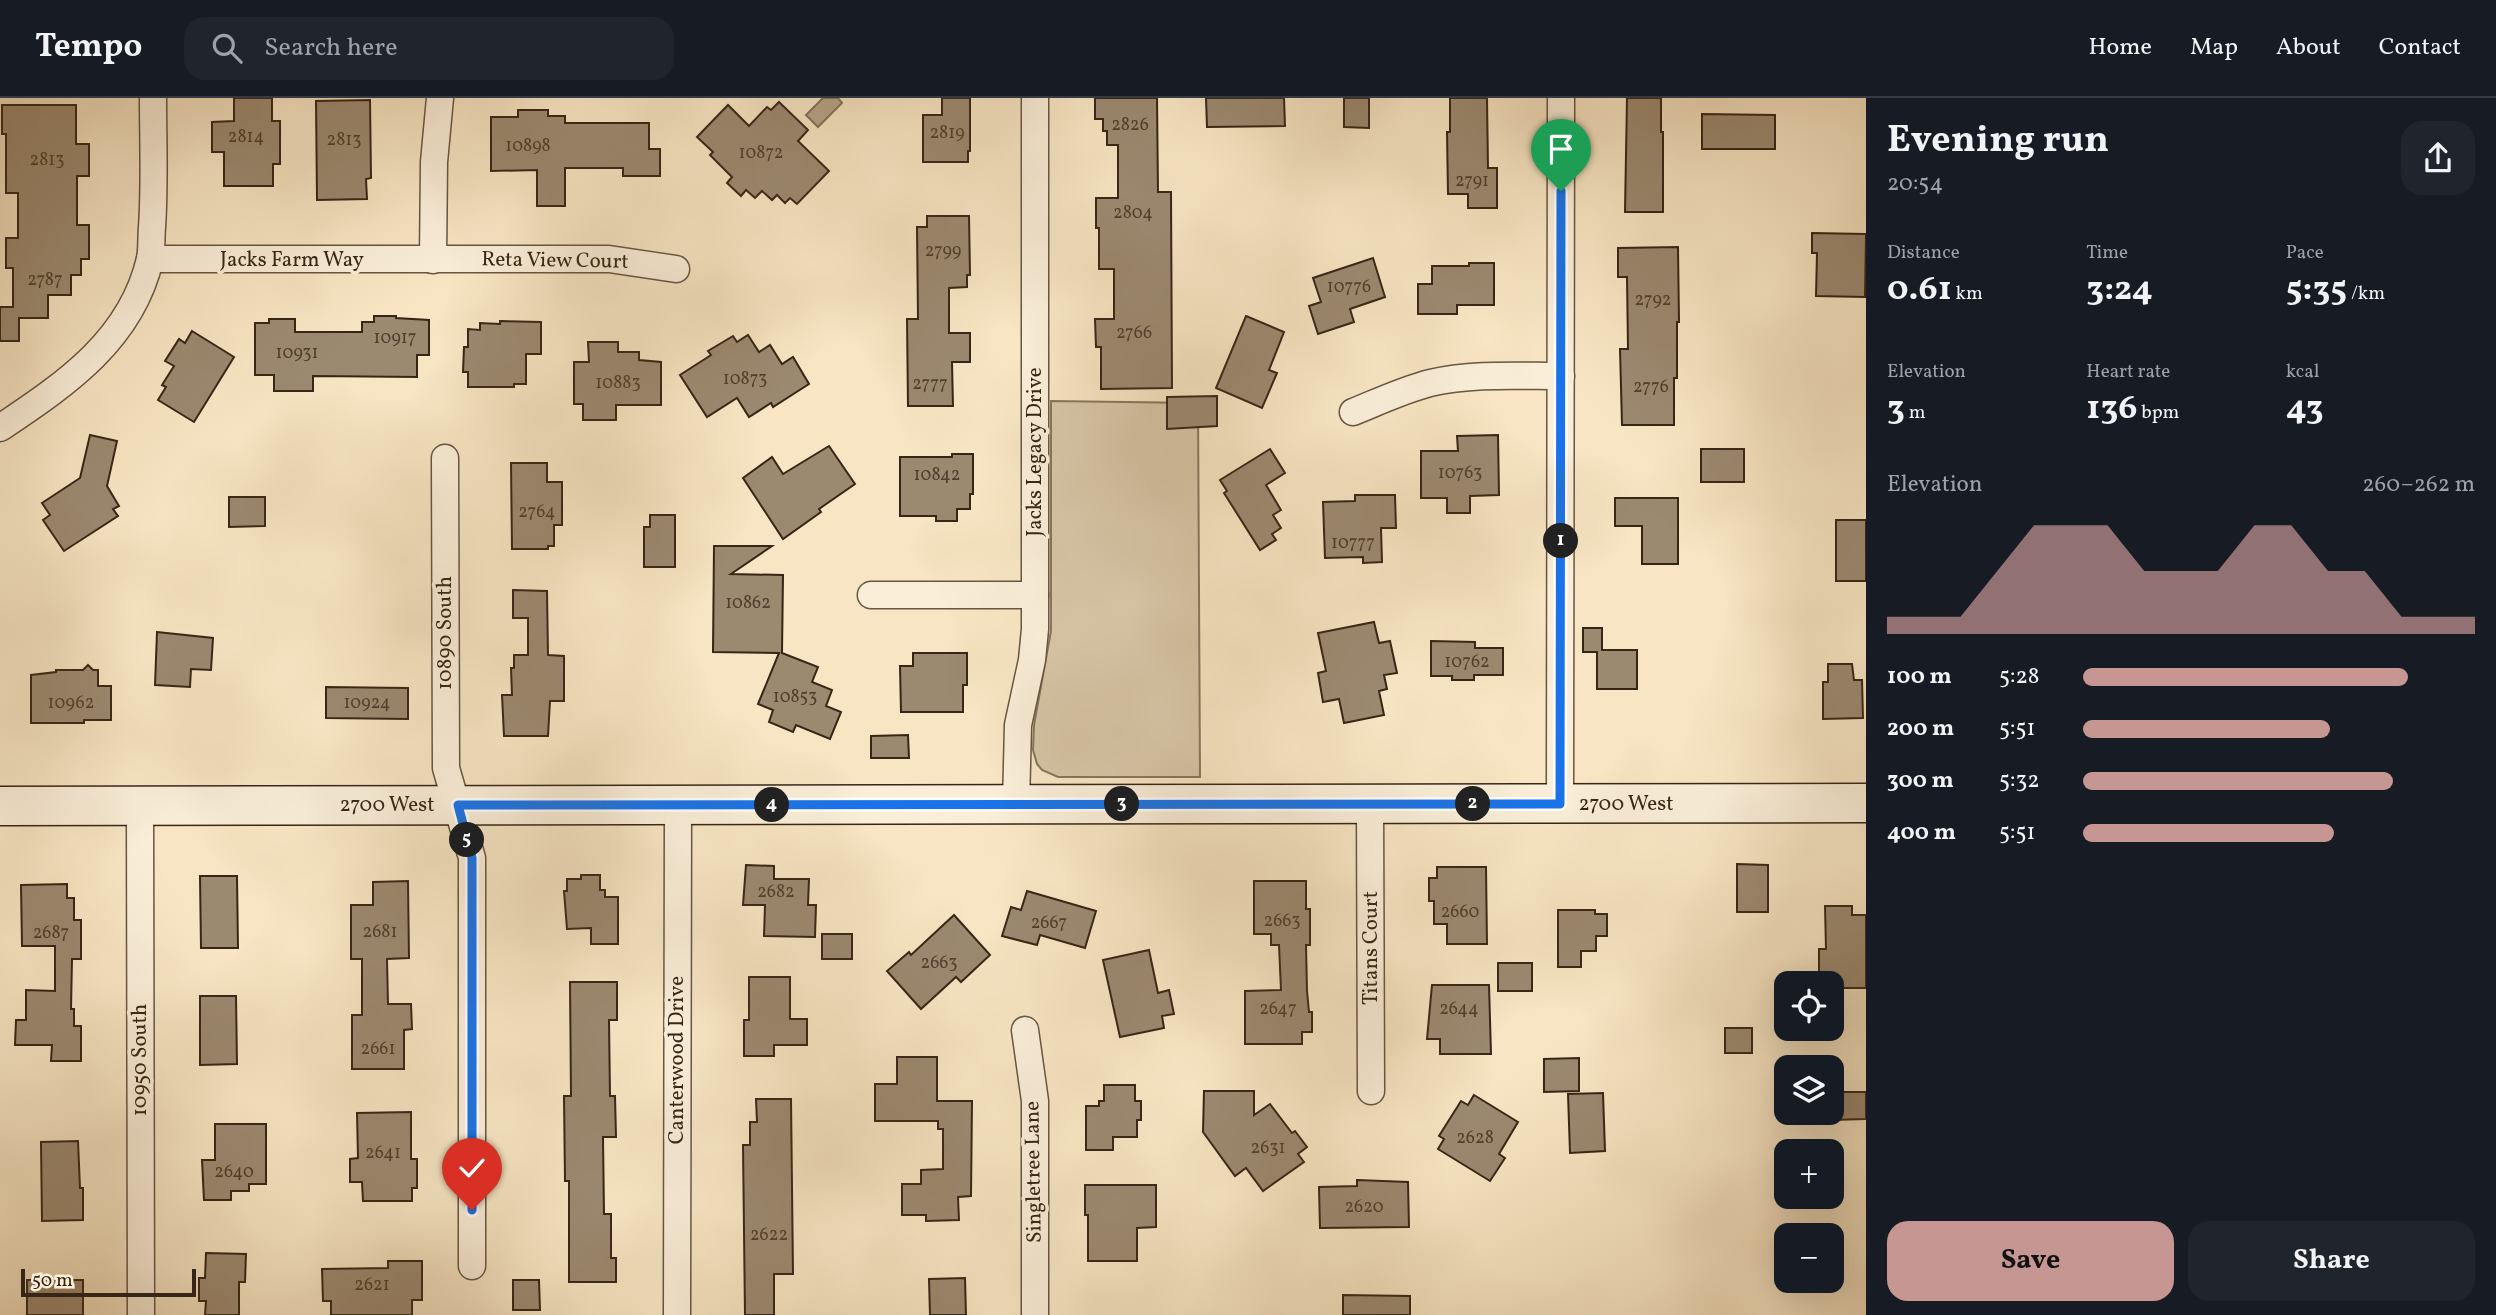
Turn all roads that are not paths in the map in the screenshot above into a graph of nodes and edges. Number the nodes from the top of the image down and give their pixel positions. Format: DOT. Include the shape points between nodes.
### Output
graph roads {
  1 [pos="153,98"];
  2 [pos="440,98"];
  3 [pos="1035,98"];
  4 [pos="1561,98"];
  5 [pos="150,259"];
  6 [pos="433,260"];
  7 [pos="676,269"];
  8 [pos="1561,376"];
  9 [pos="1353,412"];
  10 [pos="0,428"];
  11 [pos="445,458"];
  12 [pos="871,595"];
  13 [pos="1035,595"];
  14 [pos="1866,803"];
  15 [pos="1016,804"];
  16 [pos="1370,804"];
  17 [pos="1560,804"];
  18 [pos="140,805"];
  19 [pos="458,805"];
  20 [pos="678,805"];
  21 [pos="0,806"];
  22 [pos="1025,1030"];
  23 [pos="1371,1091"];
  24 [pos="472,1266"];
  25 [pos="141,1315"];
  26 [pos="677,1315"];
  27 [pos="1035,1315"];
  1 -- 5 [label="street"];
  2 -- 6 [label="street"];
  3 -- 13 [label="street, Jacks Legacy Drive"];
  4 -- 8 [label="street"];
  5 -- 6 [label="street, Jacks Farm Way"];
  5 -- 10 [label="street" via="131,305 90,363"];
  6 -- 7 [label="street, Reta View Court" via="609,259"];
  8 -- 9 [label="street" via="1447,379"];
  8 -- 17 [label="street"];
  11 -- 19 [label="street, 10890 South" via="446,768"];
  12 -- 13 [label="street"];
  13 -- 15 [label="street, Jacks Legacy Drive" via="1033,652 1018,725"];
  14 -- 17 [label="main road, 2700 West"];
  15 -- 16 [label="main road, 2700 West"];
  15 -- 20 [label="main road, 2700 West"];
  16 -- 17 [label="main road, 2700 West"];
  16 -- 23 [label="street, Titans Court"];
  18 -- 19 [label="main road, 2700 West"];
  18 -- 21 [label="main road, 2700 West"];
  18 -- 25 [label="street, 10950 South"];
  19 -- 20 [label="main road, 2700 West"];
  19 -- 24 [label="street, 10890 South" via="472,858"];
  20 -- 26 [label="street, Canterwood Drive"];
  22 -- 27 [label="street, Singletree Lane" via="1035,1101"];
}
